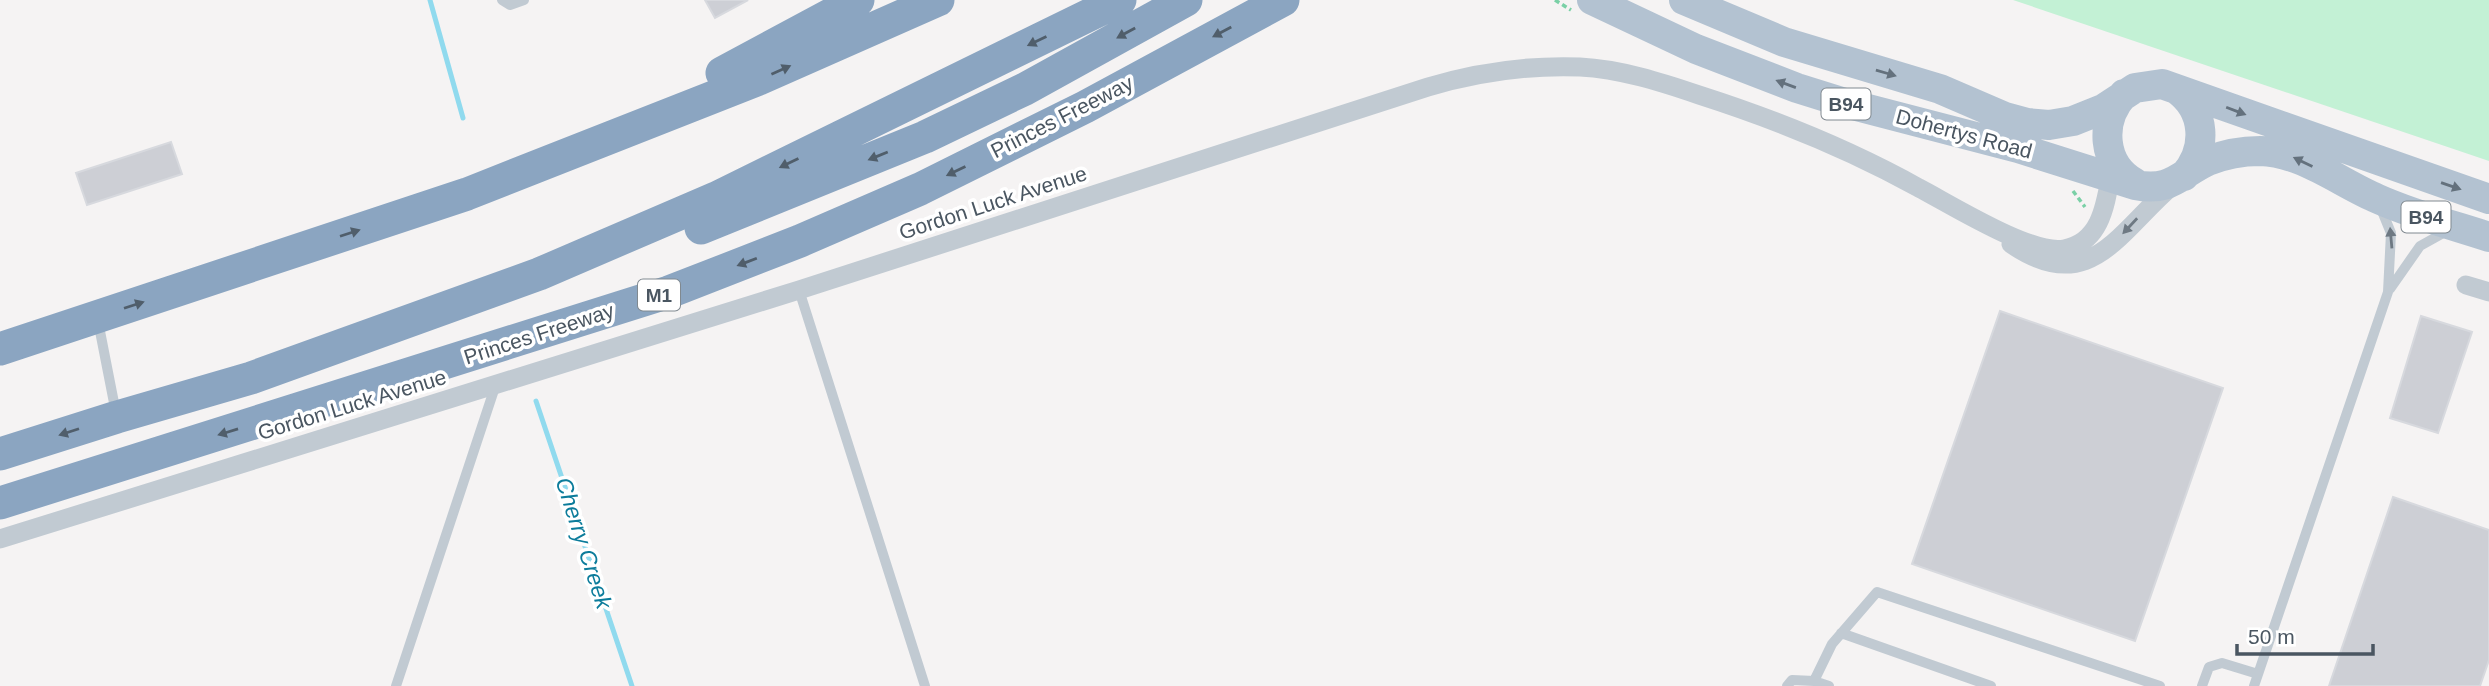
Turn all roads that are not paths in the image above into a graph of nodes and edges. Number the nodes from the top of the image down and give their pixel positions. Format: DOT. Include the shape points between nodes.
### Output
graph roads {
  1 [pos="502,0"];
  2 [pos="524,0"];
  3 [pos="858,0"];
  4 [pos="938,0"];
  5 [pos="1120,0"];
  6 [pos="1186,0"];
  7 [pos="1283,0"];
  8 [pos="1592,0"];
  9 [pos="1684,0"];
  10 [pos="2172,87"];
  11 [pos="2124,94"];
  12 [pos="2111,169"];
  13 [pos="2181,178"];
  14 [pos="2363,193"];
  15 [pos="467,194"];
  16 [pos="2489,199"];
  17 [pos="1991,228"];
  18 [pos="2479,234"];
  19 [pos="2466,285"];
  20 [pos="799,290"];
  21 [pos="2388,292"];
  22 [pos="2489,292"];
  23 [pos="97,317"];
  24 [pos="0,349"];
  25 [pos="251,378"];
  26 [pos="496,384"];
  27 [pos="117,417"];
  28 [pos="0,454"];
  29 [pos="0,503"];
  30 [pos="0,539"];
  31 [pos="1841,633"];
  32 [pos="2258,674"];
  33 [pos="1814,681"];
  34 [pos="396,686"];
  35 [pos="925,686"];
  36 [pos="1787,686"];
  37 [pos="1829,686"];
  38 [pos="1992,686"];
  39 [pos="2161,686"];
  40 [pos="2202,686"];
  41 [pos="2254,686"];
  1 -- 2 [label="lane" via="510,5"];
  3 -- 15 [label="highway" via="647,113"];
  15 -- 4 [label="highway, one-way" via="759,79"];
  5 -- 25 [label="highway, one-way" via="716,198 539,274"];
  6 -- 25 [label="highway, one-way" via="1025,89 925,137 739,213 593,270"];
  7 -- 29 [label="highway, Princes Freeway / M1, one-way" via="920,189 717,274 498,348"];
  12 -- 8 [label="main road, Dohertys Road / B94, one-way" via="1797,88 1707,54"];
  9 -- 11 [label="main road, Dohertys Road / B94, one-way" via="1784,42 1940,89 2016,121 2049,125 2073,121"];
  10 -- 11 [label="main road, Dohertys Road / B94" via="2145,85"];
  10 -- 13 [label="main road" via="2189,101 2201,132 2195,161"];
  10 -- 16 [label="main road, Dohertys Road / B94, one-way"];
  11 -- 12 [label="main road" via="2108,128"];
  12 -- 13 [label="main road, Dohertys Road / B94" via="2143,186 2163,186"];
  12 -- 17 [label="street, Gordon Luck Avenue" via="2098,225 2077,244 2047,248"];
  14 -- 13 [label="main road, Dohertys Road / B94, one-way" via="2302,161 2273,152 2232,153"];
  13 -- 17 [label="street, Gordon Luck Avenue, one-way" via="2111,245 2084,261 2061,265 2041,261"];
  14 -- 18 [label="main road, Dohertys Road / B94"];
  21 -- 14 [label="lane, one-way" via="2390,227 2380,208"];
  23 -- 15 [label="highway, one-way"];
  17 -- 20 [label="street, Gordon Luck Avenue" via="1884,169 1746,110 1627,75 1582,67 1533,67 1474,74 1428,86"];
  18 -- 21 [label="lane" via="2447,231 2423,244"];
  19 -- 22 [label="street"];
  20 -- 26 [label="street, Gordon Luck Avenue"];
  20 -- 35 [label="lane"];
  21 -- 32 [label="lane"];
  23 -- 24 [label="highway"];
  23 -- 27 [label="lane"];
  25 -- 27 [label="highway"];
  26 -- 30 [label="street, Gordon Luck Avenue"];
  26 -- 34 [label="lane"];
  27 -- 28 [label="highway, one-way"];
  31 -- 33 [label="lane"];
  31 -- 38 [label="lane"];
  31 -- 39 [label="lane" via="1877,592"];
  32 -- 40 [label="lane" via="2221,663 2209,667"];
  32 -- 41 [label="lane"];
  33 -- 36 [label="lane" via="1792,680"];
  33 -- 37 [label="lane"];
}
